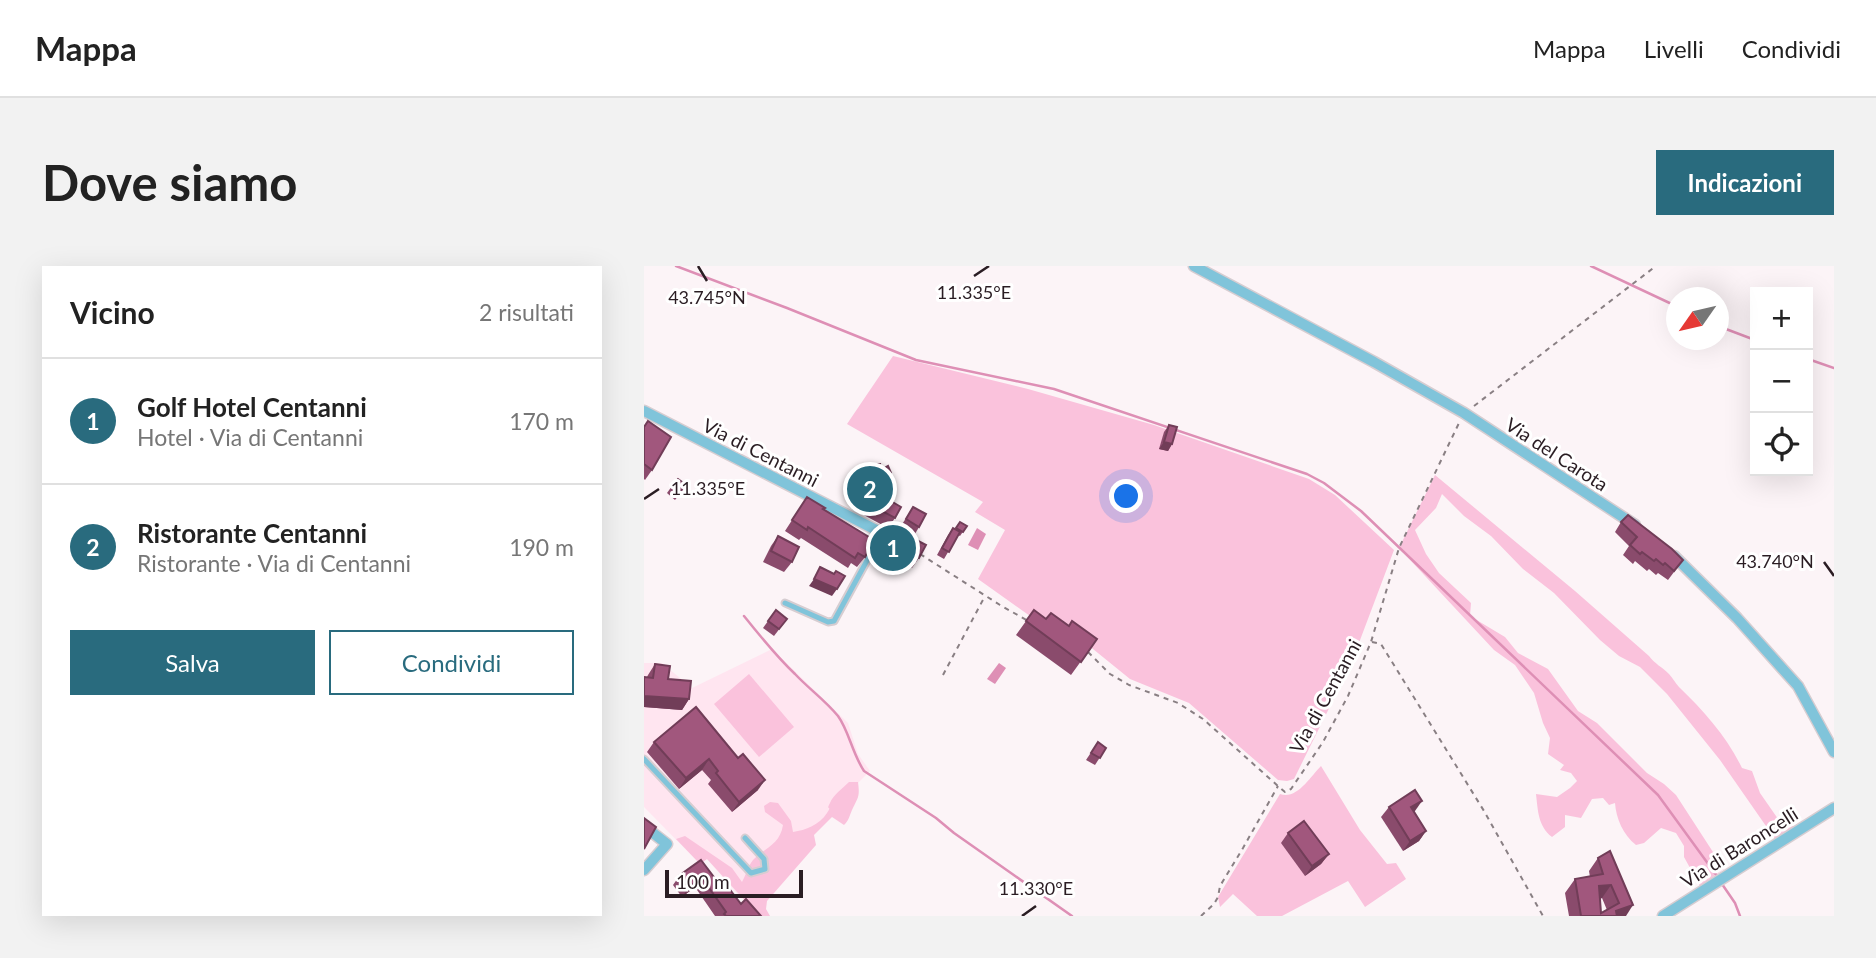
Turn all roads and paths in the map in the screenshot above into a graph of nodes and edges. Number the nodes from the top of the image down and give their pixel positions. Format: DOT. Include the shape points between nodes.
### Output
graph roads {
  1 [pos="1194,266"];
  2 [pos="1656,266"];
  3 [pos="644,411"];
  4 [pos="1464,414"];
  5 [pos="882,533"];
  6 [pos="1645,533"];
  7 [pos="1662,546"];
  8 [pos="920,554"];
  9 [pos="985,595"];
  10 [pos="785,603"];
  11 [pos="1028,621"];
  12 [pos="1371,642"];
  13 [pos="1082,646"];
  14 [pos="943,676"];
  15 [pos="1834,752"];
  16 [pos="644,760"];
  17 [pos="1278,786"];
  18 [pos="1834,808"];
  19 [pos="644,826"];
  20 [pos="745,838"];
  21 [pos="644,870"];
  22 [pos="1201,916"];
  23 [pos="1543,916"];
  24 [pos="1663,916"];
  1 -- 4 [label="street, Via del Carota"];
  2 -- 4 [label="path"];
  3 -- 5 [label="street, Via di Centanni"];
  4 -- 6 [label="street, Via del Carota"];
  4 -- 12 [label="path" via="1399,548"];
  5 -- 10 [label="lane" via="834,621"];
  7 -- 15 [label="street" via="1737,618 1798,686"];
  8 -- 9 [label="path"];
  9 -- 11 [label="path"];
  9 -- 14 [label="path"];
  12 -- 17 [label="path, Via di Centanni" via="1323,741 1291,789 1285,792"];
  12 -- 23 [label="path, Via di Centanni" via="1381,643"];
  13 -- 17 [label="path" via="1110,674 1178,703 1203,719"];
  16 -- 20 [label="lane" via="751,873 765,869 764,859"];
  17 -- 22 [label="path" via="1214,904"];
  18 -- 24 [label="street, Via di Baroncelli"];
  19 -- 21 [label="street" via="667,844"];
}
